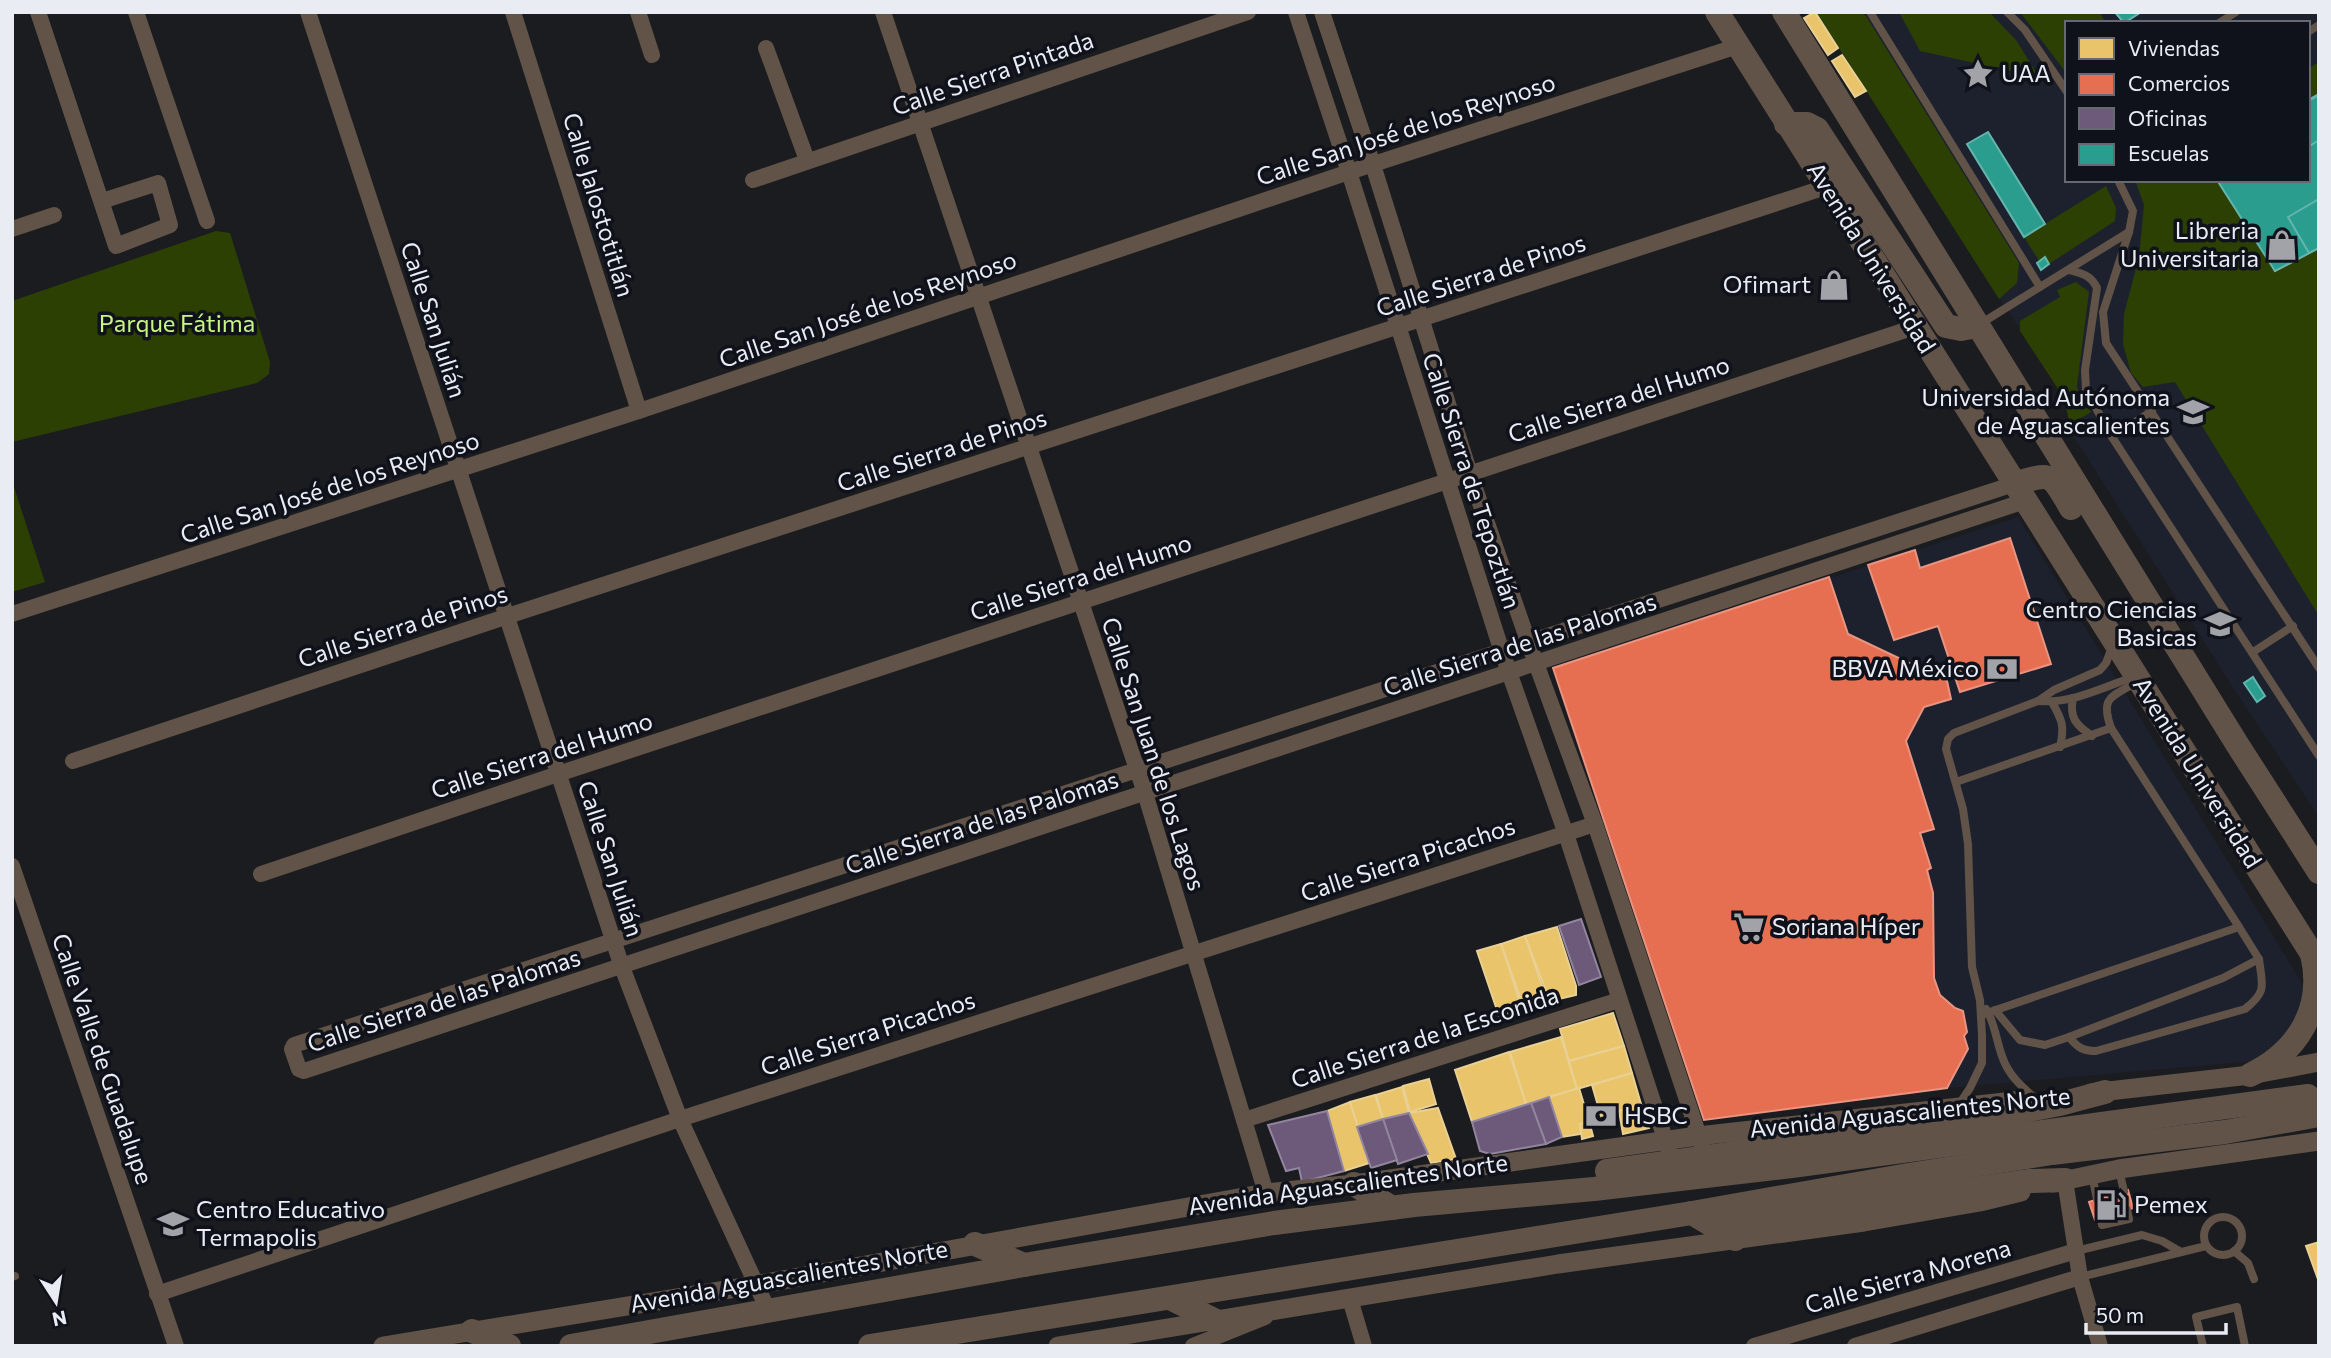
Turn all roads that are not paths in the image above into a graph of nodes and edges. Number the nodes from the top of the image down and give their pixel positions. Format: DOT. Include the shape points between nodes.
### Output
graph roads {
  1 [pos="136,12"];
  2 [pos="308,12"];
  3 [pos="513,12"];
  4 [pos="638,12"];
  5 [pos="883,12"];
  6 [pos="1248,12"];
  7 [pos="1296,12"];
  8 [pos="1322,12"];
  9 [pos="1717,12"];
  10 [pos="1784,12"];
  11 [pos="1870,12"];
  12 [pos="2007,12"];
  13 [pos="41,13"];
  14 [pos="1738,46"];
  15 [pos="766,48"];
  16 [pos="652,55"];
  17 [pos="2065,89"];
  18 [pos="920,122"];
  19 [pos="1786,124"];
  20 [pos="807,160"];
  21 [pos="1373,164"];
  22 [pos="1349,172"];
  23 [pos="753,180"];
  24 [pos="2119,182"];
  25 [pos="1826,187"];
  26 [pos="102,201"];
  27 [pos="54,215"];
  28 [pos="207,221"];
  29 [pos="12,229"];
  30 [pos="2129,232"];
  31 [pos="2069,270"];
  32 [pos="2040,287"];
  33 [pos="978,296"];
  34 [pos="1420,320"];
  35 [pos="1978,326"];
  36 [pos="1397,327"];
  37 [pos="1915,327"];
  38 [pos="639,411"];
  39 [pos="2152,411"];
  40 [pos="2112,437"];
  41 [pos="1028,447"];
  42 [pos="459,470"];
  43 [pos="1470,474"];
  44 [pos="1447,481"];
  45 [pos="2019,492"];
  46 [pos="2145,596"];
  47 [pos="1080,602"];
  48 [pos="12,614"];
  49 [pos="508,616"];
  50 [pos="2293,626"];
  51 [pos="2114,641"];
  52 [pos="1529,644"];
  53 [pos="1502,652"];
  54 [pos="2253,652"];
  55 [pos="1538,664"];
  56 [pos="2319,668"];
  57 [pos="1509,672"];
  58 [pos="2137,678"];
  59 [pos="2073,698"];
  60 [pos="2038,701"];
  61 [pos="2052,702"];
  62 [pos="2111,728"];
  63 [pos="2092,736"];
  64 [pos="2060,747"];
  65 [pos="2319,756"];
  66 [pos="73,761"];
  67 [pos="1135,769"];
  68 [pos="558,774"];
  69 [pos="1956,782"];
  70 [pos="1144,793"];
  71 [pos="1595,824"];
  72 [pos="1566,834"];
  73 [pos="12,866"];
  74 [pos="2319,872"];
  75 [pos="261,874"];
  76 [pos="2239,927"];
  77 [pos="612,939"];
  78 [pos="1193,953"];
  79 [pos="2259,959"];
  80 [pos="2315,960"];
  81 [pos="622,967"];
  82 [pos="1619,1000"];
  83 [pos="1988,1013"];
  84 [pos="2069,1037"];
  85 [pos="2318,1063"];
  86 [pos="2250,1075"];
  87 [pos="2105,1092"];
  88 [pos="2036,1099"];
  89 [pos="2314,1105"];
  90 [pos="1956,1108"];
  91 [pos="680,1119"];
  92 [pos="1244,1120"];
  93 [pos="2319,1141"];
  94 [pos="1702,1147"];
  95 [pos="1670,1151"];
  96 [pos="2119,1169"];
  97 [pos="2092,1175"];
  98 [pos="2065,1180"];
  99 [pos="1354,1184"];
  100 [pos="2124,1191"];
  101 [pos="1266,1194"];
  102 [pos="2097,1199"];
  103 [pos="1403,1207"];
  104 [pos="2127,1210"];
  105 [pos="1702,1212"];
  106 [pos="2101,1218"];
  107 [pos="1735,1239"];
  108 [pos="975,1244"];
  109 [pos="2206,1246"];
  110 [pos="2076,1251"];
  111 [pos="2234,1251"];
  112 [pos="2181,1252"];
  113 [pos="1024,1265"];
  114 [pos="2081,1277"];
  115 [pos="2254,1279"];
  116 [pos="755,1285"];
  117 [pos="157,1294"];
  118 [pos="1170,1298"];
  119 [pos="1350,1299"];
  120 [pos="768,1310"];
  121 [pos="1284,1310"];
  122 [pos="1216,1321"];
  123 [pos="1004,1325"];
  124 [pos="472,1331"];
  125 [pos="176,1346"];
  126 [pos="383,1346"];
  127 [pos="509,1346"];
  128 [pos="571,1346"];
  129 [pos="870,1346"];
  130 [pos="978,1346"];
  131 [pos="1058,1346"];
  132 [pos="1193,1346"];
  133 [pos="1364,1346"];
  134 [pos="1754,1346"];
  135 [pos="1855,1346"];
  136 [pos="2100,1346"];
  137 [pos="2203,1346"];
  138 [pos="2245,1346"];
  1 -- 28 [label="street"];
  2 -- 42 [label="street, Calle San Julián"];
  3 -- 38 [label="street, Calle Jalostotitlán"];
  4 -- 16 [label="street"];
  5 -- 18 [label="street, Calle San Juan de los Lagos"];
  6 -- 18 [label="street, Calle Sierra Pintada"];
  7 -- 22 [label="street, Calle Sierra de Tepoztlán"];
  8 -- 21 [label="street, Calle Sierra de Tepoztlán"];
  9 -- 14 [label="main road, Avenida Universidad"];
  10 -- 35 [label="main road, Avenida Universidad"];
  11 -- 32 [label="lane"];
  12 -- 17 [label="lane" via="2025,30"];
  13 -- 26 [label="street"];
  14 -- 19 [label="main road, Avenida Universidad"];
  14 -- 21 [label="street, Calle San José de los Reynoso"];
  15 -- 20 [label="street"];
  18 -- 20 [label="street, Calle Sierra Pintada"];
  18 -- 33 [label="street, Calle San Juan de los Lagos"];
  19 -- 25 [label="main road, Avenida Universidad"];
  19 -- 35 [label="main road" via="1817,128 1946,326"];
  20 -- 23 [label="street, Calle Sierra Pintada"];
  21 -- 22 [label="street, Calle San José de los Reynoso"];
  21 -- 34 [label="street, Calle Sierra de Tepoztlán"];
  22 -- 33 [label="street, Calle San José de los Reynoso"];
  22 -- 36 [label="street, Calle Sierra de Tepoztlán"];
  24 -- 30 [label="lane" via="2133,211"];
  25 -- 34 [label="street, Calle Sierra de Pinos"];
  25 -- 37 [label="main road, Avenida Universidad"];
  26 -- 26 [label="street" via="116,246 170,225 158,183"];
  27 -- 29 [label="street"];
  30 -- 31 [label="lane"];
  30 -- 39 [label="lane" via="2103,312 2106,343"];
  31 -- 32 [label="lane"];
  31 -- 40 [label="lane" via="2086,275 2097,288 2086,390"];
  32 -- 35 [label="lane"];
  33 -- 38 [label="street, Calle San José de los Reynoso"];
  33 -- 41 [label="street, Calle San Juan de los Lagos"];
  34 -- 36 [label="street, Calle Sierra de Pinos"];
  34 -- 43 [label="street, Calle Sierra de Tepoztlán"];
  35 -- 46 [label="main road, Avenida Universidad"];
  36 -- 41 [label="street, Calle Sierra de Pinos"];
  36 -- 44 [label="street, Calle Sierra de Tepoztlán"];
  37 -- 43 [label="street, Calle Sierra del Humo"];
  37 -- 45 [label="main road, Avenida Universidad"];
  38 -- 42 [label="street, Calle San José de los Reynoso"];
  39 -- 40 [label="lane"];
  39 -- 50 [label="lane"];
  40 -- 54 [label="lane"];
  41 -- 47 [label="street, Calle San Juan de los Lagos"];
  41 -- 49 [label="street, Calle Sierra de Pinos"];
  42 -- 48 [label="street, Calle San José de los Reynoso"];
  42 -- 49 [label="street, Calle San Julián"];
  43 -- 44 [label="street, Calle Sierra del Humo"];
  43 -- 52 [label="street, Calle Sierra de Tepoztlán"];
  44 -- 47 [label="street, Calle Sierra del Humo"];
  44 -- 53 [label="street, Calle Sierra de Tepoztlán"];
  45 -- 46 [label="main road" via="2044,475 2050,477 2116,580 2131,594"];
  45 -- 51 [label="main road, Avenida Universidad"];
  45 -- 52 [label="street, Calle Sierra de las Palomas"];
  45 -- 55 [label="street, Calle Sierra de las Palomas"];
  46 -- 74 [label="main road, Avenida Universidad"];
  47 -- 67 [label="street, Calle San Juan de los Lagos"];
  47 -- 68 [label="street, Calle Sierra del Humo"];
  49 -- 66 [label="street, Calle Sierra de Pinos"];
  49 -- 68 [label="street, Calle San Julián"];
  50 -- 54 [label="lane"];
  50 -- 56 [label="lane"];
  51 -- 58 [label="main road, Avenida Universidad"];
  51 -- 60 [label="lane" via="2100,670"];
  52 -- 53 [label="street, Calle Sierra de las Palomas"];
  52 -- 55 [label="street, Calle Sierra de Tepoztlán"];
  53 -- 57 [label="street, Calle Sierra de Tepoztlán"];
  53 -- 67 [label="street, Calle Sierra de las Palomas"];
  54 -- 65 [label="lane"];
  55 -- 57 [label="street, Calle Sierra de las Palomas"];
  55 -- 71 [label="street, Calle Sierra de Tepoztlán"];
  57 -- 70 [label="street, Calle Sierra de las Palomas"];
  57 -- 72 [label="street, Calle Sierra de Tepoztlán"];
  58 -- 59 [label="lane"];
  58 -- 62 [label="lane" via="2106,703"];
  58 -- 80 [label="main road, Avenida Universidad"];
  59 -- 61 [label="lane"];
  59 -- 63 [label="lane" via="2072,718"];
  60 -- 61 [label="lane"];
  60 -- 69 [label="lane" via="1954,733 1946,749"];
  61 -- 64 [label="lane" via="2064,731"];
  62 -- 63 [label="lane"];
  62 -- 76 [label="lane"];
  63 -- 64 [label="lane"];
  64 -- 69 [label="lane"];
  67 -- 70 [label="street, Calle San Juan de los Lagos"];
  67 -- 77 [label="street, Calle Sierra de las Palomas"];
  68 -- 75 [label="street, Calle Sierra del Humo"];
  68 -- 77 [label="street, Calle San Julián"];
  69 -- 83 [label="lane" via="1968,844 1972,967"];
  70 -- 78 [label="street, Calle San Juan de los Lagos"];
  70 -- 81 [label="street, Calle Sierra de las Palomas"];
  71 -- 72 [label="street, Calle Sierra Picachos"];
  71 -- 94 [label="street, Calle Sierra de Tepoztlán"];
  72 -- 78 [label="street, Calle Sierra Picachos"];
  72 -- 82 [label="street, Calle Sierra de Tepoztlán"];
  73 -- 117 [label="street, Calle Valle de Guadalupe"];
  76 -- 79 [label="lane"];
  76 -- 83 [label="lane"];
  77 -- 81 [label="street, Calle San Julián"];
  77 -- 81 [label="street, Calle Sierra de las Palomas" via="294,1045 299,1069"];
  78 -- 91 [label="street, Calle Sierra Picachos"];
  78 -- 92 [label="street, Calle San Juan de los Lagos"];
  79 -- 84 [label="lane" via="2223,978"];
  79 -- 84 [label="lane" via="2262,988 2259,998 2245,1009 2096,1051 2085,1051"];
  80 -- 86 [label="main road" via="2314,999 2297,1039 2276,1060"];
  81 -- 91 [label="street, Calle San Julián"];
  82 -- 92 [label="street, Calle Sierra de la Esconida"];
  82 -- 95 [label="street, Calle Sierra de Tepoztlán"];
  83 -- 84 [label="lane" via="2020,1040 2045,1045"];
  83 -- 88 [label="lane" via="2002,1059 2014,1080"];
  83 -- 90 [label="lane" via="1982,1063"];
  85 -- 86 [label="street, Avenida Aguascalientes Norte"];
  86 -- 87 [label="street, Avenida Aguascalientes Norte"];
  87 -- 88 [label="street, Avenida Aguascalientes Norte"];
  87 -- 94 [label="main road" via="1980,1119"];
  88 -- 90 [label="street, Avenida Aguascalientes Norte"];
  89 -- 103 [label="main road, Avenida Aguascalientes Norte" via="1792,1167"];
  89 -- 105 [label="main road, Avenida Aguascalientes Norte" via="2225,1132 1908,1175"];
  90 -- 94 [label="street, Avenida Aguascalientes Norte"];
  91 -- 116 [label="street, Calle San Julián"];
  91 -- 117 [label="street, Calle Sierra Picachos"];
  92 -- 101 [label="street, Calle San Juan de los Lagos"];
  93 -- 96 [label="street"];
  94 -- 95 [label="main road"];
  95 -- 99 [label="street, Avenida Aguascalientes Norte"];
  95 -- 103 [label="main road"];
  96 -- 97 [label="street"];
  96 -- 100 [label="lane"];
  97 -- 98 [label="street"];
  97 -- 102 [label="lane"];
  98 -- 105 [label="main road" via="1765,1218"];
  98 -- 107 [label="street" via="1980,1202"];
  98 -- 110 [label="street"];
  99 -- 101 [label="street, Avenida Aguascalientes Norte"];
  99 -- 103 [label="main road"];
  101 -- 108 [label="street, Avenida Aguascalientes Norte"];
  103 -- 113 [label="main road, Avenida Aguascalientes Norte" via="1274,1223"];
  104 -- 106 [label="lane" via="2130,1219 2102,1225"];
  105 -- 107 [label="main road"];
  105 -- 118 [label="main road, Avenida Aguascalientes Norte"];
  107 -- 119 [label="street"];
  108 -- 113 [label="main road"];
  108 -- 116 [label="street, Avenida Aguascalientes Norte"];
  109 -- 111 [label="lane" via="2219,1255"];
  109 -- 111 [label="lane" via="2206,1226 2214,1218 2226,1217 2241,1230 2241,1242"];
  109 -- 112 [label="lane"];
  110 -- 112 [label="lane" via="2142,1235"];
  110 -- 114 [label="street"];
  110 -- 134 [label="street, Calle Sierra Morena"];
  111 -- 115 [label="lane" via="2248,1263"];
  112 -- 114 [label="lane"];
  113 -- 120 [label="main road, Avenida Aguascalientes Norte"];
  114 -- 135 [label="street, Calle Sierra Morena"];
  114 -- 136 [label="street"];
  116 -- 120 [label="street, Calle San Julián"];
  116 -- 124 [label="street, Avenida Aguascalientes Norte"];
  117 -- 125 [label="street, Calle Valle de Guadalupe"];
  118 -- 122 [label="main road"];
  118 -- 123 [label="main road, Avenida Aguascalientes Norte"];
  119 -- 121 [label="street"];
  119 -- 133 [label="street"];
  120 -- 128 [label="main road, Avenida Aguascalientes Norte"];
  121 -- 122 [label="street"];
  121 -- 132 [label="street"];
  122 -- 131 [label="street"];
  123 -- 129 [label="main road, Avenida Aguascalientes Norte"];
  123 -- 130 [label="main road"];
  124 -- 126 [label="street, Avenida Aguascalientes Norte"];
  124 -- 127 [label="main road"];
  137 -- 138 [label="lane" via="2196,1317 2237,1307"];
}
